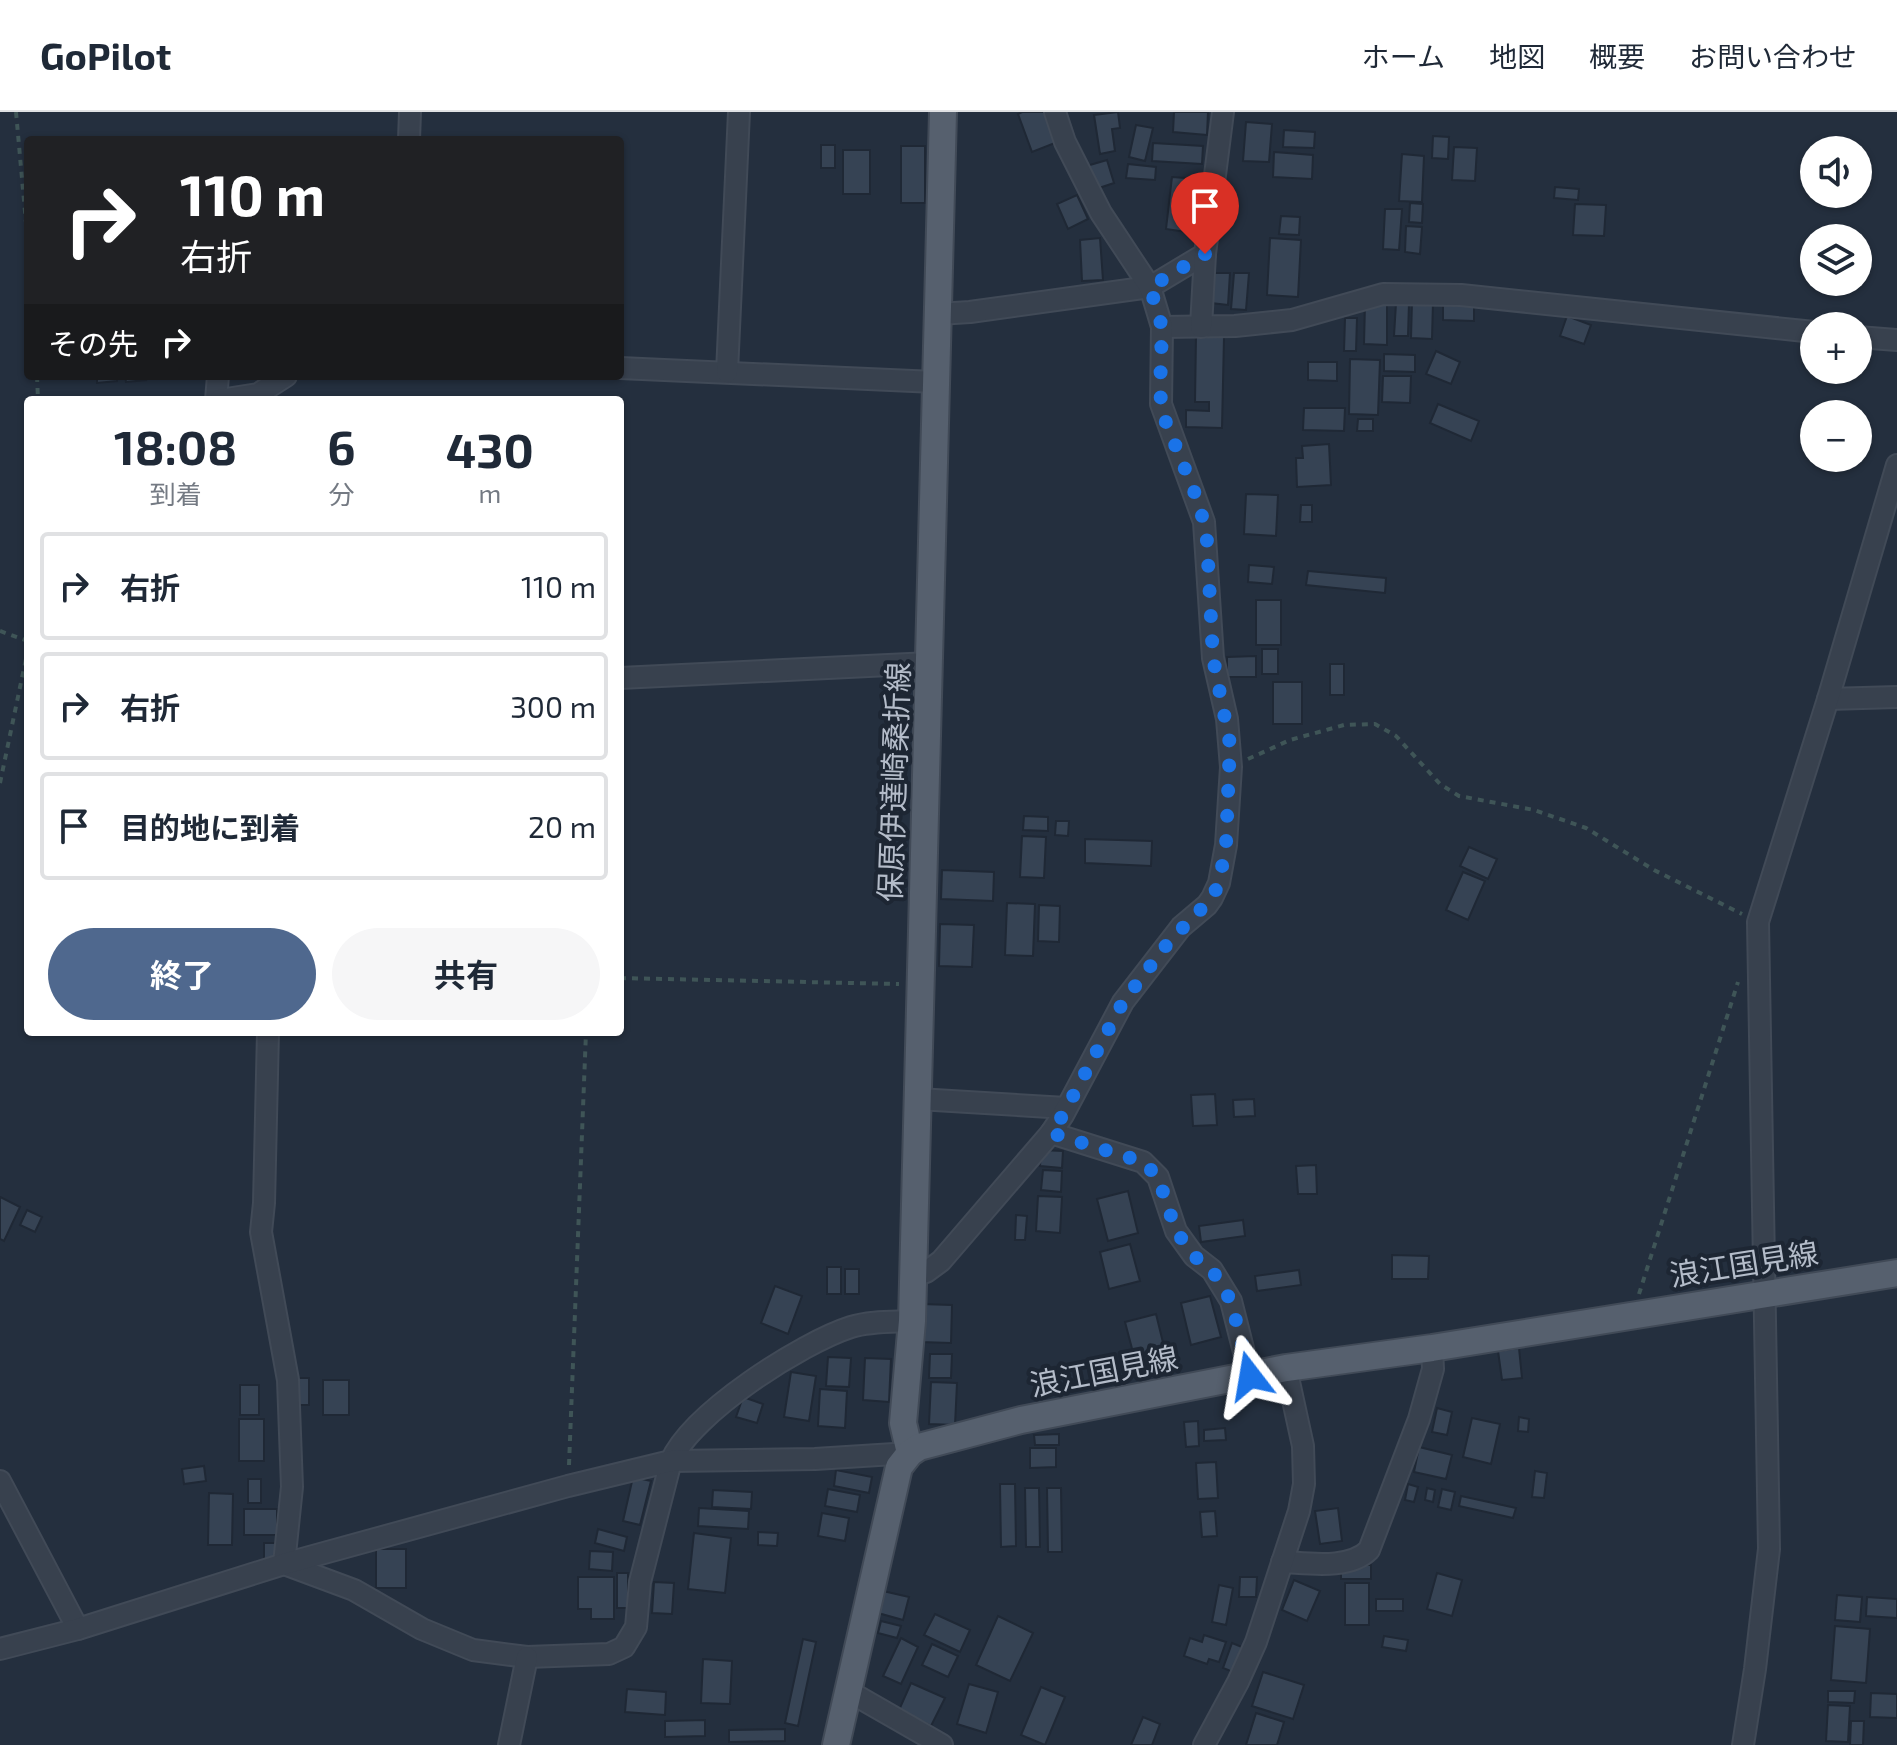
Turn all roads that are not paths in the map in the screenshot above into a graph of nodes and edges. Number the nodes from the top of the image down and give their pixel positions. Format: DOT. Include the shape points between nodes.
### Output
graph roads {
  1 [pos="410,112"];
  2 [pos="739,112"];
  3 [pos="943,112"];
  4 [pos="1055,112"];
  5 [pos="1223,112"];
  6 [pos="409,136"];
  7 [pos="1205,254"];
  8 [pos="1150,287"];
  9 [pos="938,314"];
  10 [pos="1162,327"];
  11 [pos="1201,327"];
  12 [pos="1800,331"];
  13 [pos="1872,338"];
  14 [pos="1897,340"];
  15 [pos="624,368"];
  16 [pos="727,372"];
  17 [pos="280,380"];
  18 [pos="935,382"];
  19 [pos="245,396"];
  20 [pos="1897,465"];
  21 [pos="930,663"];
  22 [pos="624,678"];
  23 [pos="1897,697"];
  24 [pos="1828,699"];
  25 [pos="268,1036"];
  26 [pos="918,1099"];
  27 [pos="1066,1108"];
  28 [pos="1051,1133"];
  29 [pos="1897,1273"];
  30 [pos="913,1276"];
  31 [pos="1765,1295"];
  32 [pos="912,1321"];
  33 [pos="1432,1348"];
  34 [pos="1286,1368"];
  35 [pos="1250,1376"];
  36 [pos="910,1453"];
  37 [pos="671,1461"];
  38 [pos="0,1481"];
  39 [pos="1282,1562"];
  40 [pos="284,1564"];
  41 [pos="78,1629"];
  42 [pos="0,1649"];
  43 [pos="527,1657"];
  44 [pos="848,1691"];
  45 [pos="509,1745"];
  46 [pos="836,1745"];
  47 [pos="942,1745"];
  48 [pos="1204,1745"];
  49 [pos="1743,1745"];
  1 -- 6 [label="street"];
  2 -- 16 [label="street"];
  3 -- 9 [label="main road, 保原伊達崎桑折線"];
  4 -- 8 [label="street" via="1101,213"];
  5 -- 7 [label="street"];
  7 -- 8 [label="street"];
  7 -- 11 [label="street"];
  8 -- 9 [label="street"];
  8 -- 10 [label="street"];
  9 -- 18 [label="main road, 保原伊達崎桑折線"];
  10 -- 11 [label="street"];
  10 -- 27 [label="street" via="1161,404 1207,541 1213,658 1231,767 1226,845 1212,898 1181,927 1123,1002"];
  11 -- 12 [label="street" via="1292,320 1383,294 1509,299"];
  13 -- 14 [label="street"];
  15 -- 16 [label="street"];
  16 -- 18 [label="street"];
  17 -- 19 [label="street"];
  18 -- 21 [label="main road, 保原伊達崎桑折線"];
  20 -- 24 [label="street"];
  21 -- 22 [label="street"];
  21 -- 26 [label="main road, 保原伊達崎桑折線"];
  23 -- 24 [label="street"];
  24 -- 31 [label="street" via="1758,922"];
  25 -- 40 [label="street" via="261,1232 290,1405 292,1487"];
  26 -- 27 [label="street"];
  26 -- 30 [label="main road, 保原伊達崎桑折線"];
  27 -- 28 [label="street"];
  28 -- 30 [label="street" via="941,1261"];
  28 -- 35 [label="street" via="1143,1162 1158,1177 1176,1231 1212,1270 1231,1301"];
  29 -- 31 [label="main road, 浪江国見線"];
  30 -- 32 [label="main road, 保原伊達崎桑折線"];
  31 -- 33 [label="main road, 浪江国見線"];
  31 -- 49 [label="street" via="1769,1549"];
  32 -- 36 [label="main road, 保原伊達崎桑折線" via="903,1423"];
  32 -- 37 [label="street" via="852,1326 791,1357 715,1408"];
  33 -- 34 [label="main road, 浪江国見線"];
  33 -- 39 [label="street" via="1433,1369 1419,1419 1369,1550 1342,1562"];
  34 -- 35 [label="main road, 浪江国見線"];
  34 -- 39 [label="street" via="1303,1446 1304,1484"];
  35 -- 36 [label="main road, 浪江国見線" via="1021,1420"];
  36 -- 37 [label="street"];
  36 -- 44 [label="main road" via="896,1477"];
  37 -- 40 [label="street"];
  37 -- 43 [label="street" via="640,1582 636,1627 624,1647 609,1654"];
  38 -- 41 [label="street"];
  39 -- 48 [label="street" via="1256,1642"];
  40 -- 41 [label="street"];
  40 -- 43 [label="street" via="354,1590 422,1629 473,1650"];
  41 -- 42 [label="street"];
  43 -- 45 [label="street"];
  44 -- 46 [label="main road"];
  44 -- 47 [label="street"];
}
